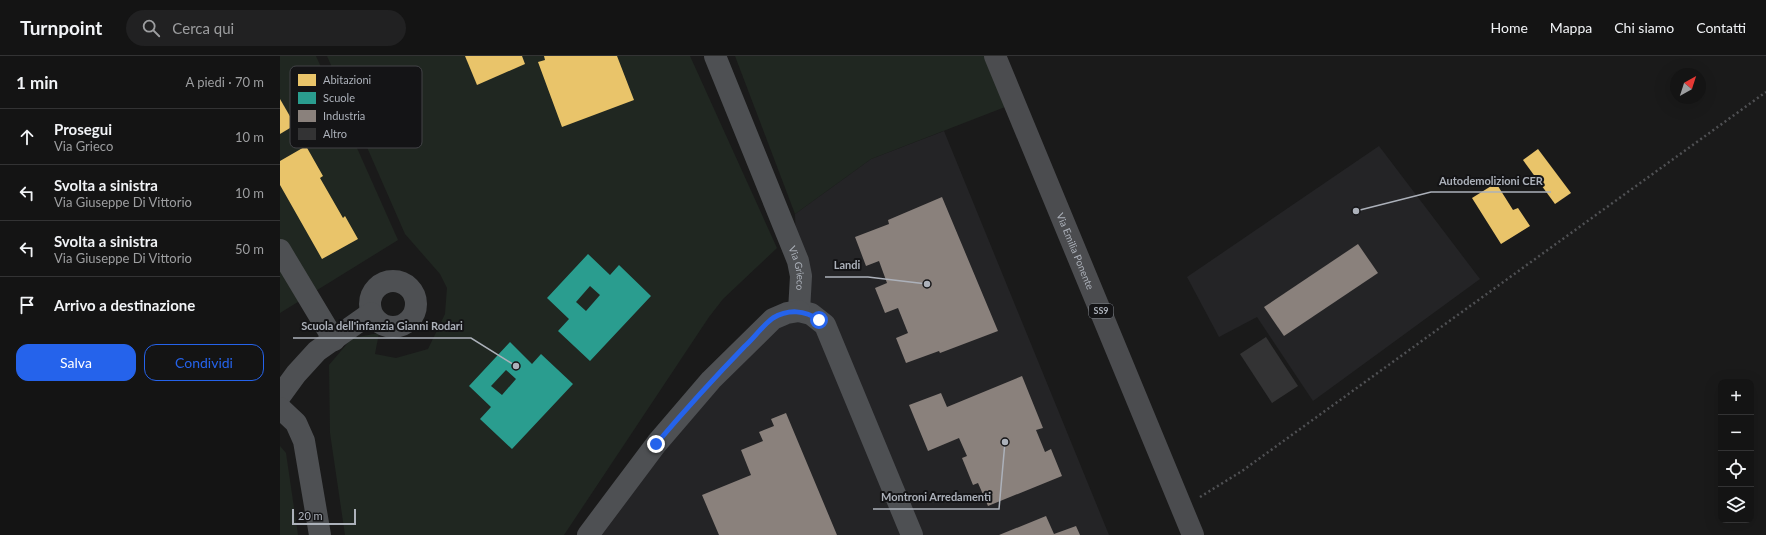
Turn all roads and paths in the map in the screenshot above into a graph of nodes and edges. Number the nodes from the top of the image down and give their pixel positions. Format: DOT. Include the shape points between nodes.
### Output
graph roads {
  1 [pos="715,56"];
  2 [pos="995,56"];
  3 [pos="1766,92"];
  4 [pos="280,250"];
  5 [pos="799,311"];
  6 [pos="371,313"];
  7 [pos="334,340"];
  8 [pos="280,396"];
  9 [pos="280,408"];
  10 [pos="1182,508"];
  11 [pos="320,535"];
  12 [pos="588,535"];
  13 [pos="912,535"];
  14 [pos="1193,535"];
  1 -- 5 [label="street, Via Grieco" via="798,261 801,276"];
  2 -- 10 [label="main road, Via Emilia Ponente / SS9"];
  3 -- 10 [label="path" via="1242,471"];
  4 -- 7 [label="street"];
  5 -- 12 [label="street" via="772,319 712,380 656,444"];
  5 -- 13 [label="street" via="811,314 825,325"];
  6 -- 7 [label="street"];
  7 -- 8 [label="street" via="317,351"];
  9 -- 11 [label="street" via="296,423 304,441"];
  10 -- 14 [label="main road, Via Emilia Ponente / SS9"];
}
